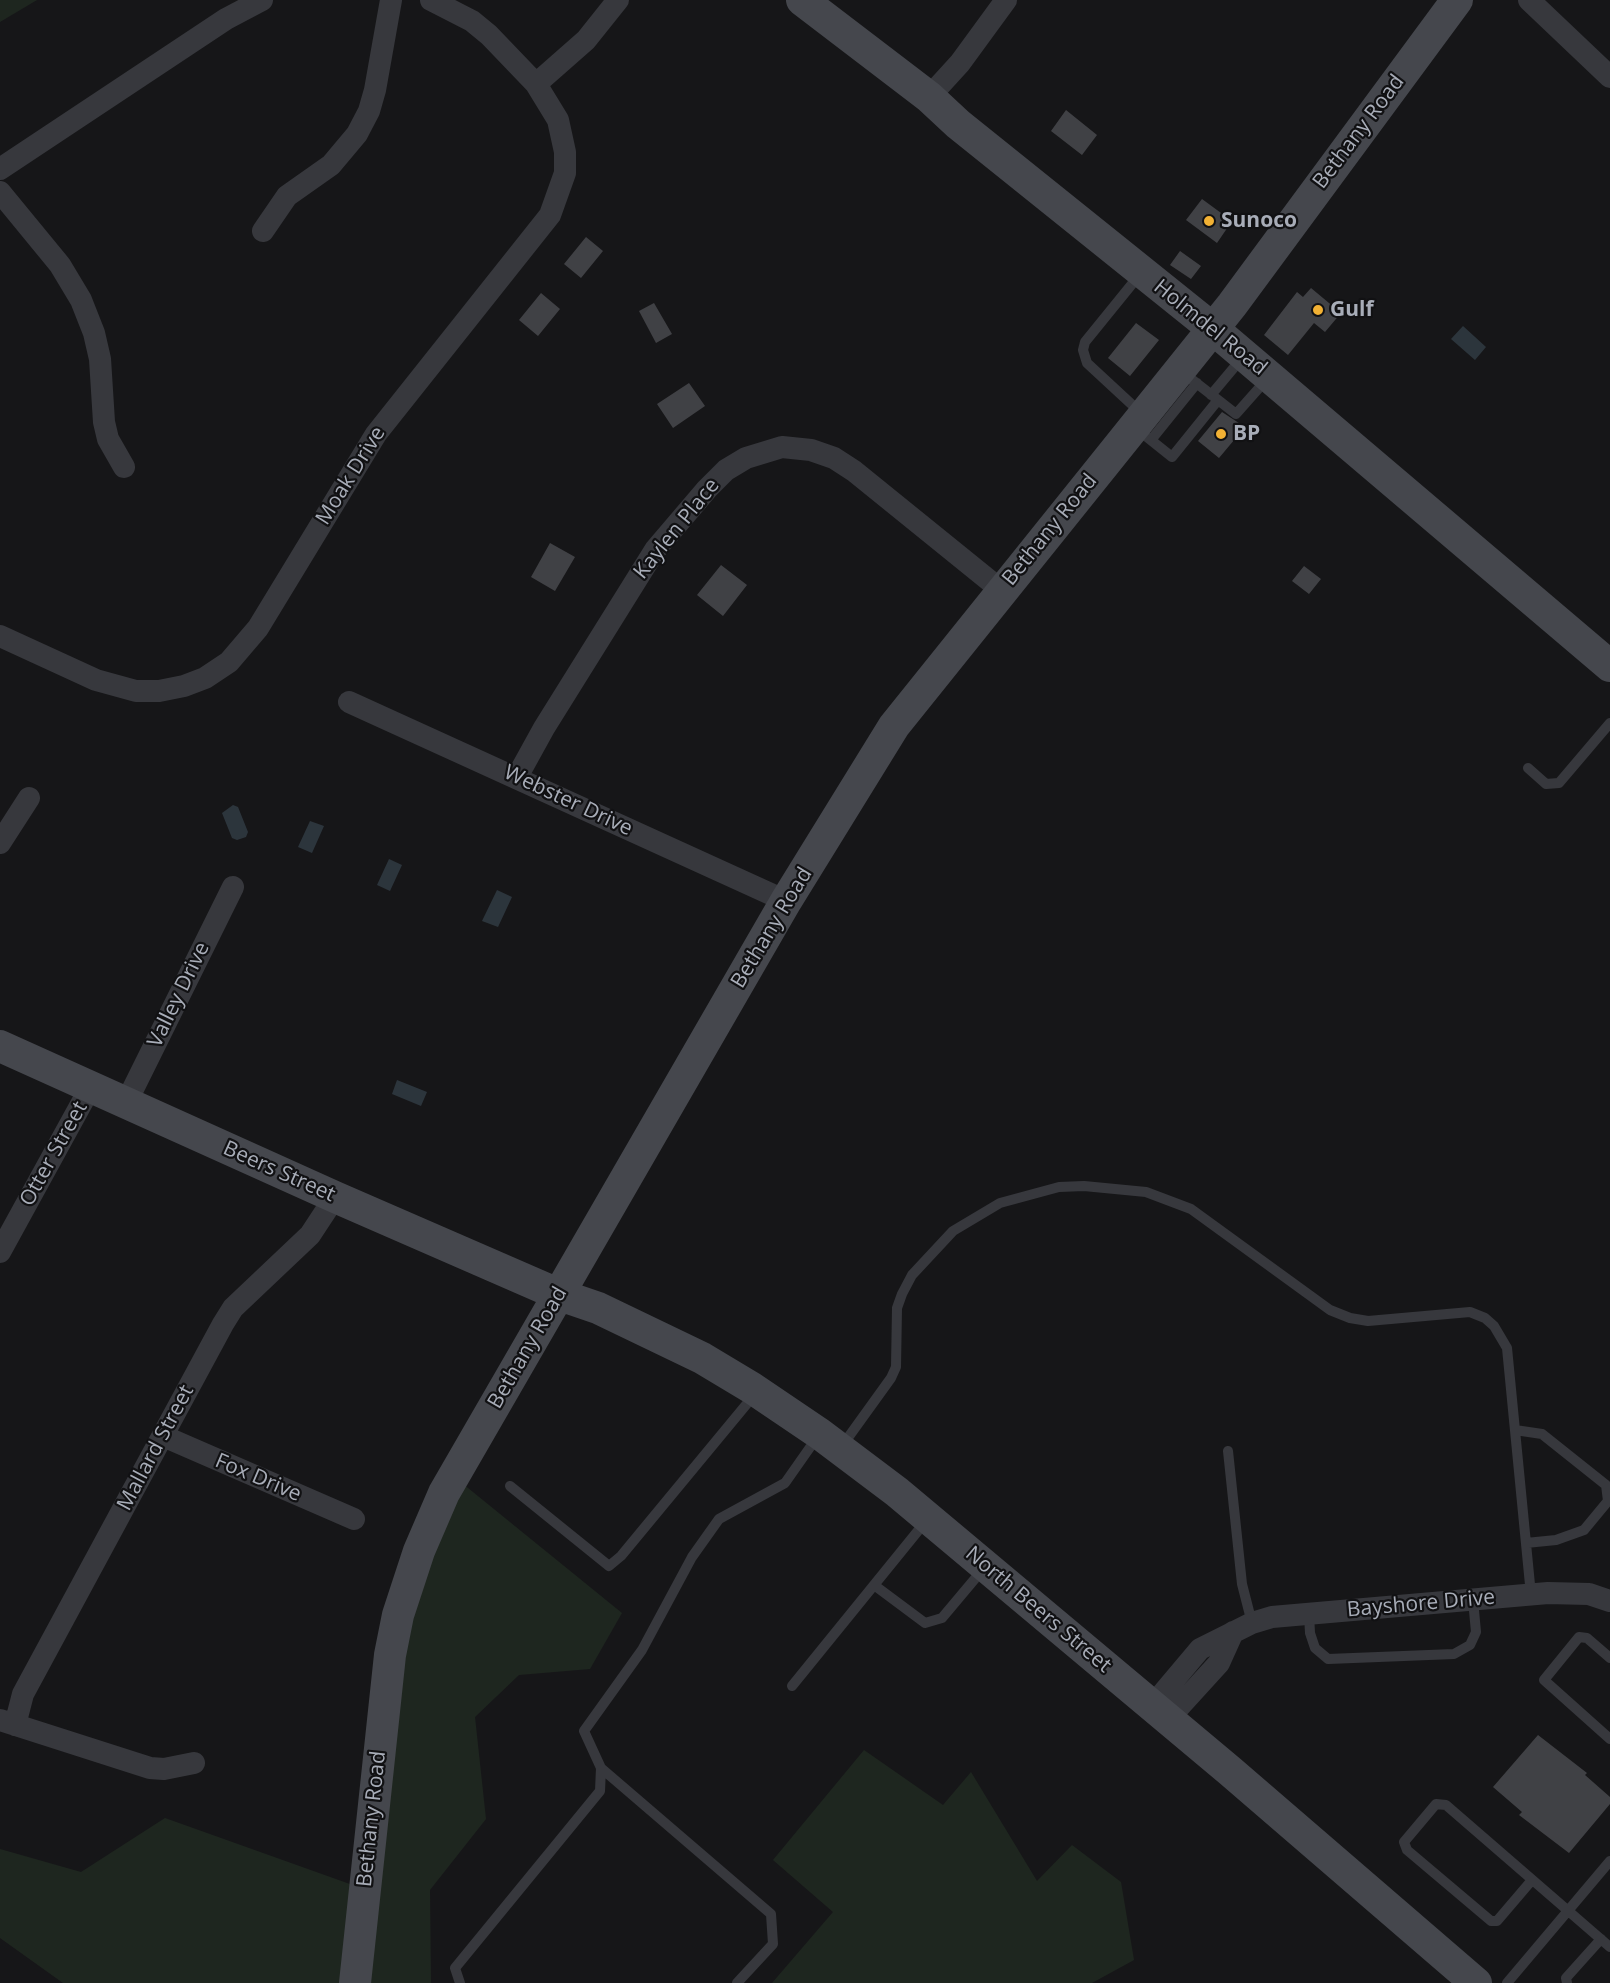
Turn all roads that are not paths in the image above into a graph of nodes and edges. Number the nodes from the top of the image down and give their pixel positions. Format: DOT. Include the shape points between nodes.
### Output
graph roads {
  1 [pos="262,0"];
  2 [pos="391,0"];
  3 [pos="431,0"];
  4 [pos="618,0"];
  5 [pos="802,0"];
  6 [pos="1006,0"];
  7 [pos="1457,0"];
  8 [pos="1529,0"];
  9 [pos="1610,77"];
  10 [pos="536,84"];
  11 [pos="929,97"];
  12 [pos="0,169"];
  13 [pos="0,192"];
  14 [pos="263,231"];
  15 [pos="1142,272"];
  16 [pos="1212,328"];
  17 [pos="1244,355"];
  18 [pos="1270,376"];
  19 [pos="1188,377"];
  20 [pos="1215,397"];
  21 [pos="1143,428"];
  22 [pos="124,467"];
  23 [pos="1001,590"];
  24 [pos="0,636"];
  25 [pos="1610,666"];
  26 [pos="349,702"];
  27 [pos="1610,723"];
  28 [pos="1528,768"];
  29 [pos="517,777"];
  30 [pos="29,798"];
  31 [pos="0,843"];
  32 [pos="232,887"];
  33 [pos="786,901"];
  34 [pos="0,1046"];
  35 [pos="90,1088"];
  36 [pos="126,1103"];
  37 [pos="335,1197"];
  38 [pos="0,1252"];
  39 [pos="560,1295"];
  40 [pos="757,1391"];
  41 [pos="1515,1430"];
  42 [pos="163,1436"];
  43 [pos="830,1441"];
  44 [pos="1228,1451"];
  45 [pos="510,1486"];
  46 [pos="928,1518"];
  47 [pos="354,1519"];
  48 [pos="1526,1543"];
  49 [pos="986,1567"];
  50 [pos="874,1585"];
  51 [pos="1531,1595"];
  52 [pos="1473,1600"];
  53 [pos="1610,1602"];
  54 [pos="1309,1614"];
  55 [pos="1242,1628"];
  56 [pos="1610,1658"];
  57 [pos="792,1686"];
  58 [pos="1160,1712"];
  59 [pos="8,1723"];
  60 [pos="1610,1739"];
  61 [pos="194,1763"];
  62 [pos="601,1768"];
  63 [pos="1610,1862"];
  64 [pos="1532,1880"];
  65 [pos="1568,1911"];
  66 [pos="1601,1939"];
  67 [pos="1610,1947"];
  68 [pos="355,1983"];
  69 [pos="460,1983"];
  70 [pos="737,1983"];
  71 [pos="1476,1983"];
  72 [pos="1507,1983"];
  73 [pos="1567,1983"];
  1 -- 12 [label="street" via="226,19"];
  2 -- 14 [label="street" via="375,90 357,134 331,165 288,196"];
  3 -- 10 [label="street, Moak Drive" via="472,21"];
  4 -- 10 [label="street" via="586,40"];
  5 -- 11 [label="street, Holmdel Road"];
  6 -- 11 [label="street" via="960,63"];
  7 -- 16 [label="street, Bethany Road"];
  8 -- 9 [label="street"];
  10 -- 24 [label="street, Moak Drive" via="558,120 565,152 563,182 555,207 540,231 376,434 244,648 205,678 171,689 136,691 96,680"];
  11 -- 15 [label="street, Holmdel Road"];
  13 -- 22 [label="street" via="60,265 81,300 100,358 108,439"];
  15 -- 16 [label="street, Holmdel Road"];
  15 -- 21 [label="lane" via="1084,342 1083,350 1087,363"];
  16 -- 17 [label="street, Holmdel Road"];
  16 -- 19 [label="street, Bethany Road"];
  17 -- 18 [label="street, Holmdel Road"];
  17 -- 20 [label="lane"];
  18 -- 20 [label="lane" via="1236,414"];
  18 -- 25 [label="street, Holmdel Road"];
  19 -- 20 [label="lane"];
  19 -- 21 [label="street, Bethany Road"];
  20 -- 21 [label="lane" via="1172,457"];
  21 -- 23 [label="street, Bethany Road"];
  23 -- 29 [label="street, Kaylen Place" via="834,458 811,450 782,447 746,458 726,470 655,550"];
  23 -- 33 [label="street, Bethany Road" via="894,726"];
  26 -- 29 [label="street, Webster Drive"];
  27 -- 28 [label="lane" via="1559,783 1546,784"];
  29 -- 33 [label="street, Webster Drive"];
  30 -- 31 [label="street"];
  32 -- 36 [label="street, Valley Drive"];
  33 -- 39 [label="street, Bethany Road"];
  34 -- 35 [label="street, Beers Street"];
  35 -- 36 [label="street, Beers Street"];
  35 -- 38 [label="street, Otter Street"];
  36 -- 37 [label="street, Beers Street"];
  37 -- 39 [label="street, Beers Street"];
  37 -- 42 [label="street, Mallard Street" via="310,1234 233,1308"];
  39 -- 40 [label="street, North Beers Street" via="598,1308 702,1358"];
  39 -- 68 [label="street, Bethany Road" via="444,1493 419,1551 399,1615 384,1693"];
  40 -- 43 [label="street, North Beers Street"];
  40 -- 45 [label="lane" via="609,1566"];
  41 -- 43 [label="lane" via="1507,1348 1502,1336 1485,1318 1470,1312 1368,1321 1350,1318 1330,1310 1191,1209 1146,1192 1084,1186 1059,1187 1000,1203 953,1231 912,1275 897,1308 897,1355 891,1378"];
  41 -- 48 [label="lane"];
  41 -- 48 [label="lane" via="1542,1434 1606,1485 1608,1501 1584,1530 1556,1540"];
  42 -- 47 [label="street, Fox Drive"];
  42 -- 59 [label="street, Mallard Street"];
  43 -- 46 [label="street, North Beers Street"];
  43 -- 62 [label="lane" via="784,1483 719,1519 692,1557 642,1650 584,1731"];
  44 -- 55 [label="lane" via="1242,1584"];
  46 -- 49 [label="street, North Beers Street"];
  46 -- 50 [label="lane"];
  48 -- 51 [label="lane"];
  49 -- 50 [label="lane" via="942,1618 925,1623"];
  49 -- 58 [label="street, North Beers Street"];
  50 -- 57 [label="lane"];
  51 -- 52 [label="street, Bayshore Drive"];
  51 -- 53 [label="street, Bayshore Drive" via="1589,1594"];
  52 -- 54 [label="street, Bayshore Drive"];
  52 -- 54 [label="lane" via="1476,1632 1470,1646 1454,1654 1328,1659 1315,1648"];
  54 -- 55 [label="street, Bayshore Drive" via="1272,1617"];
  55 -- 58 [label="street, Bayshore Drive" via="1200,1649"];
  56 -- 60 [label="lane" via="1587,1638 1579,1637 1544,1680"];
  58 -- 71 [label="street, North Beers Street"];
  59 -- 61 [label="street" via="150,1768"];
  62 -- 69 [label="lane" via="600,1791 456,1968"];
  62 -- 70 [label="lane" via="771,1914 773,1944"];
  63 -- 65 [label="lane"];
  64 -- 64 [label="lane" via="1441,1803 1404,1842 1407,1850 1491,1921 1497,1922"];
  64 -- 65 [label="lane"];
  65 -- 66 [label="lane"];
  65 -- 72 [label="lane"];
  66 -- 67 [label="lane"];
  66 -- 73 [label="lane" via="1566,1978"];
}
